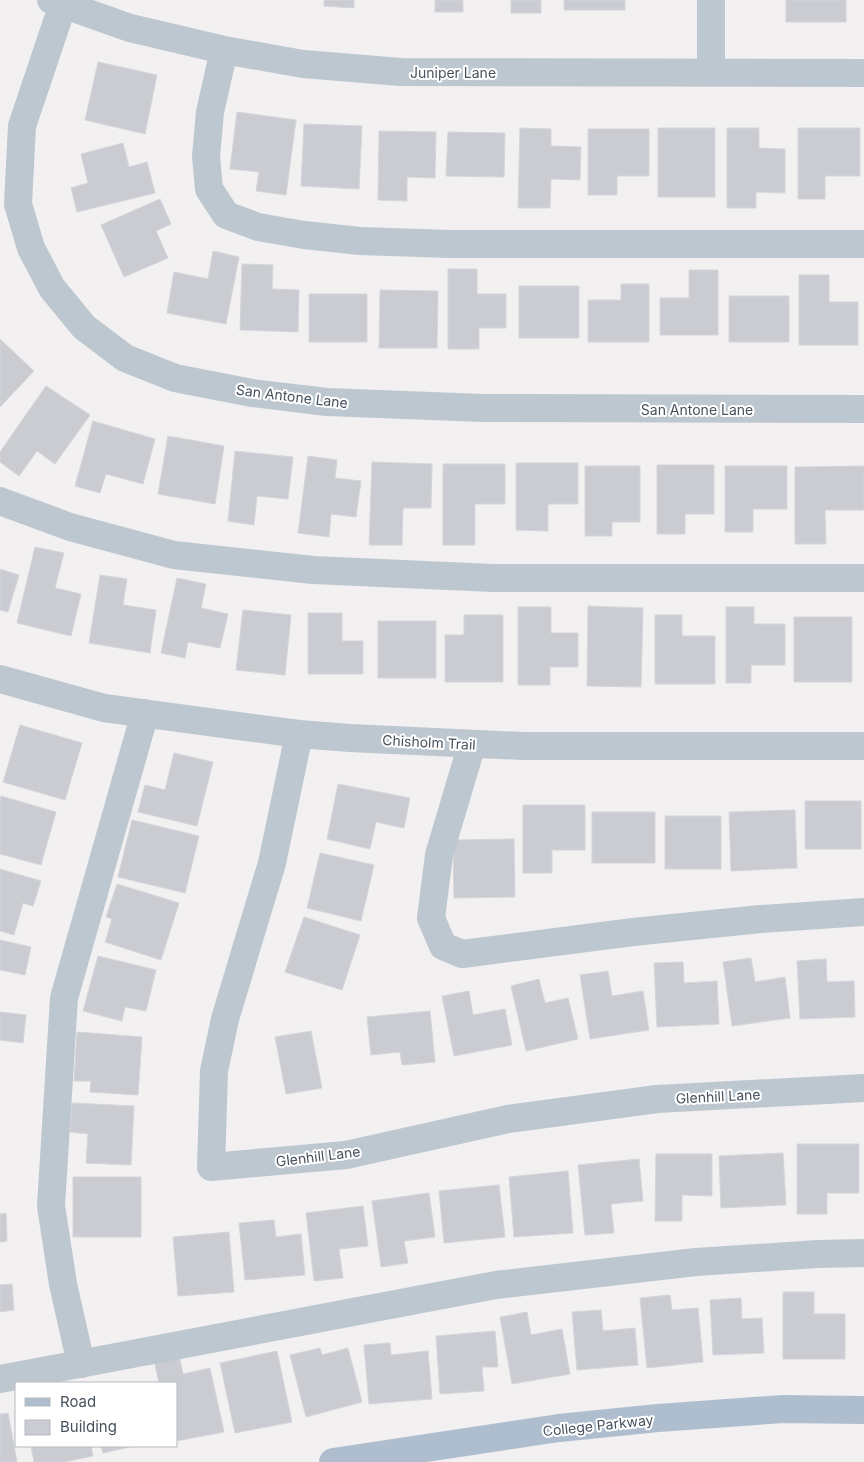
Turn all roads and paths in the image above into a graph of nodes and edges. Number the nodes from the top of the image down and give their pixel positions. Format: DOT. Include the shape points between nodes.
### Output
graph roads {
  1 [pos="711,0"];
  2 [pos="57,2"];
  3 [pos="224,50"];
  4 [pos="711,73"];
  5 [pos="864,73"];
  6 [pos="9,206"];
  7 [pos="864,244"];
  8 [pos="864,409"];
  9 [pos="0,501"];
  10 [pos="864,578"];
  11 [pos="0,678"];
  12 [pos="145,713"];
  13 [pos="299,734"];
  14 [pos="472,744"];
  15 [pos="864,746"];
  16 [pos="864,912"];
  17 [pos="864,1088"];
  18 [pos="864,1253"];
  19 [pos="81,1364"];
  20 [pos="0,1379"];
  21 [pos="864,1410"];
  22 [pos="334,1462"];
  1 -- 4 [label="street"];
  2 -- 3 [label="street, Juniper Lane" via="130,28"];
  2 -- 6 [label="street, San Antone Lane" via="22,126"];
  3 -- 4 [label="street, Juniper Lane" via="303,64 401,72"];
  3 -- 7 [label="street" via="210,112 206,157 209,189 226,215 258,227 360,241 450,244"];
  4 -- 5 [label="street, Juniper Lane"];
  6 -- 8 [label="street, San Antone Lane" via="52,288 84,327 125,358 175,378 252,393 327,402 483,408"];
  9 -- 10 [label="street" via="70,526 174,555 313,570 493,578"];
  11 -- 12 [label="street, Chisholm Trail" via="104,708"];
  12 -- 13 [label="street, Chisholm Trail"];
  12 -- 19 [label="street" via="64,998 51,1206 63,1284"];
  13 -- 14 [label="street, Chisholm Trail"];
  13 -- 17 [label="street, Glenhill Lane" via="272,862 225,1018 214,1071 211,1167 346,1155 508,1119 657,1099"];
  14 -- 15 [label="street, Chisholm Trail"];
  14 -- 16 [label="street" via="439,855 431,918 443,946 462,954 712,924"];
  18 -- 19 [label="street" via="696,1262 496,1285"];
  19 -- 20 [label="street"];
  21 -- 22 [label="main road, College Parkway" via="784,1409 658,1418 559,1428"];
}
